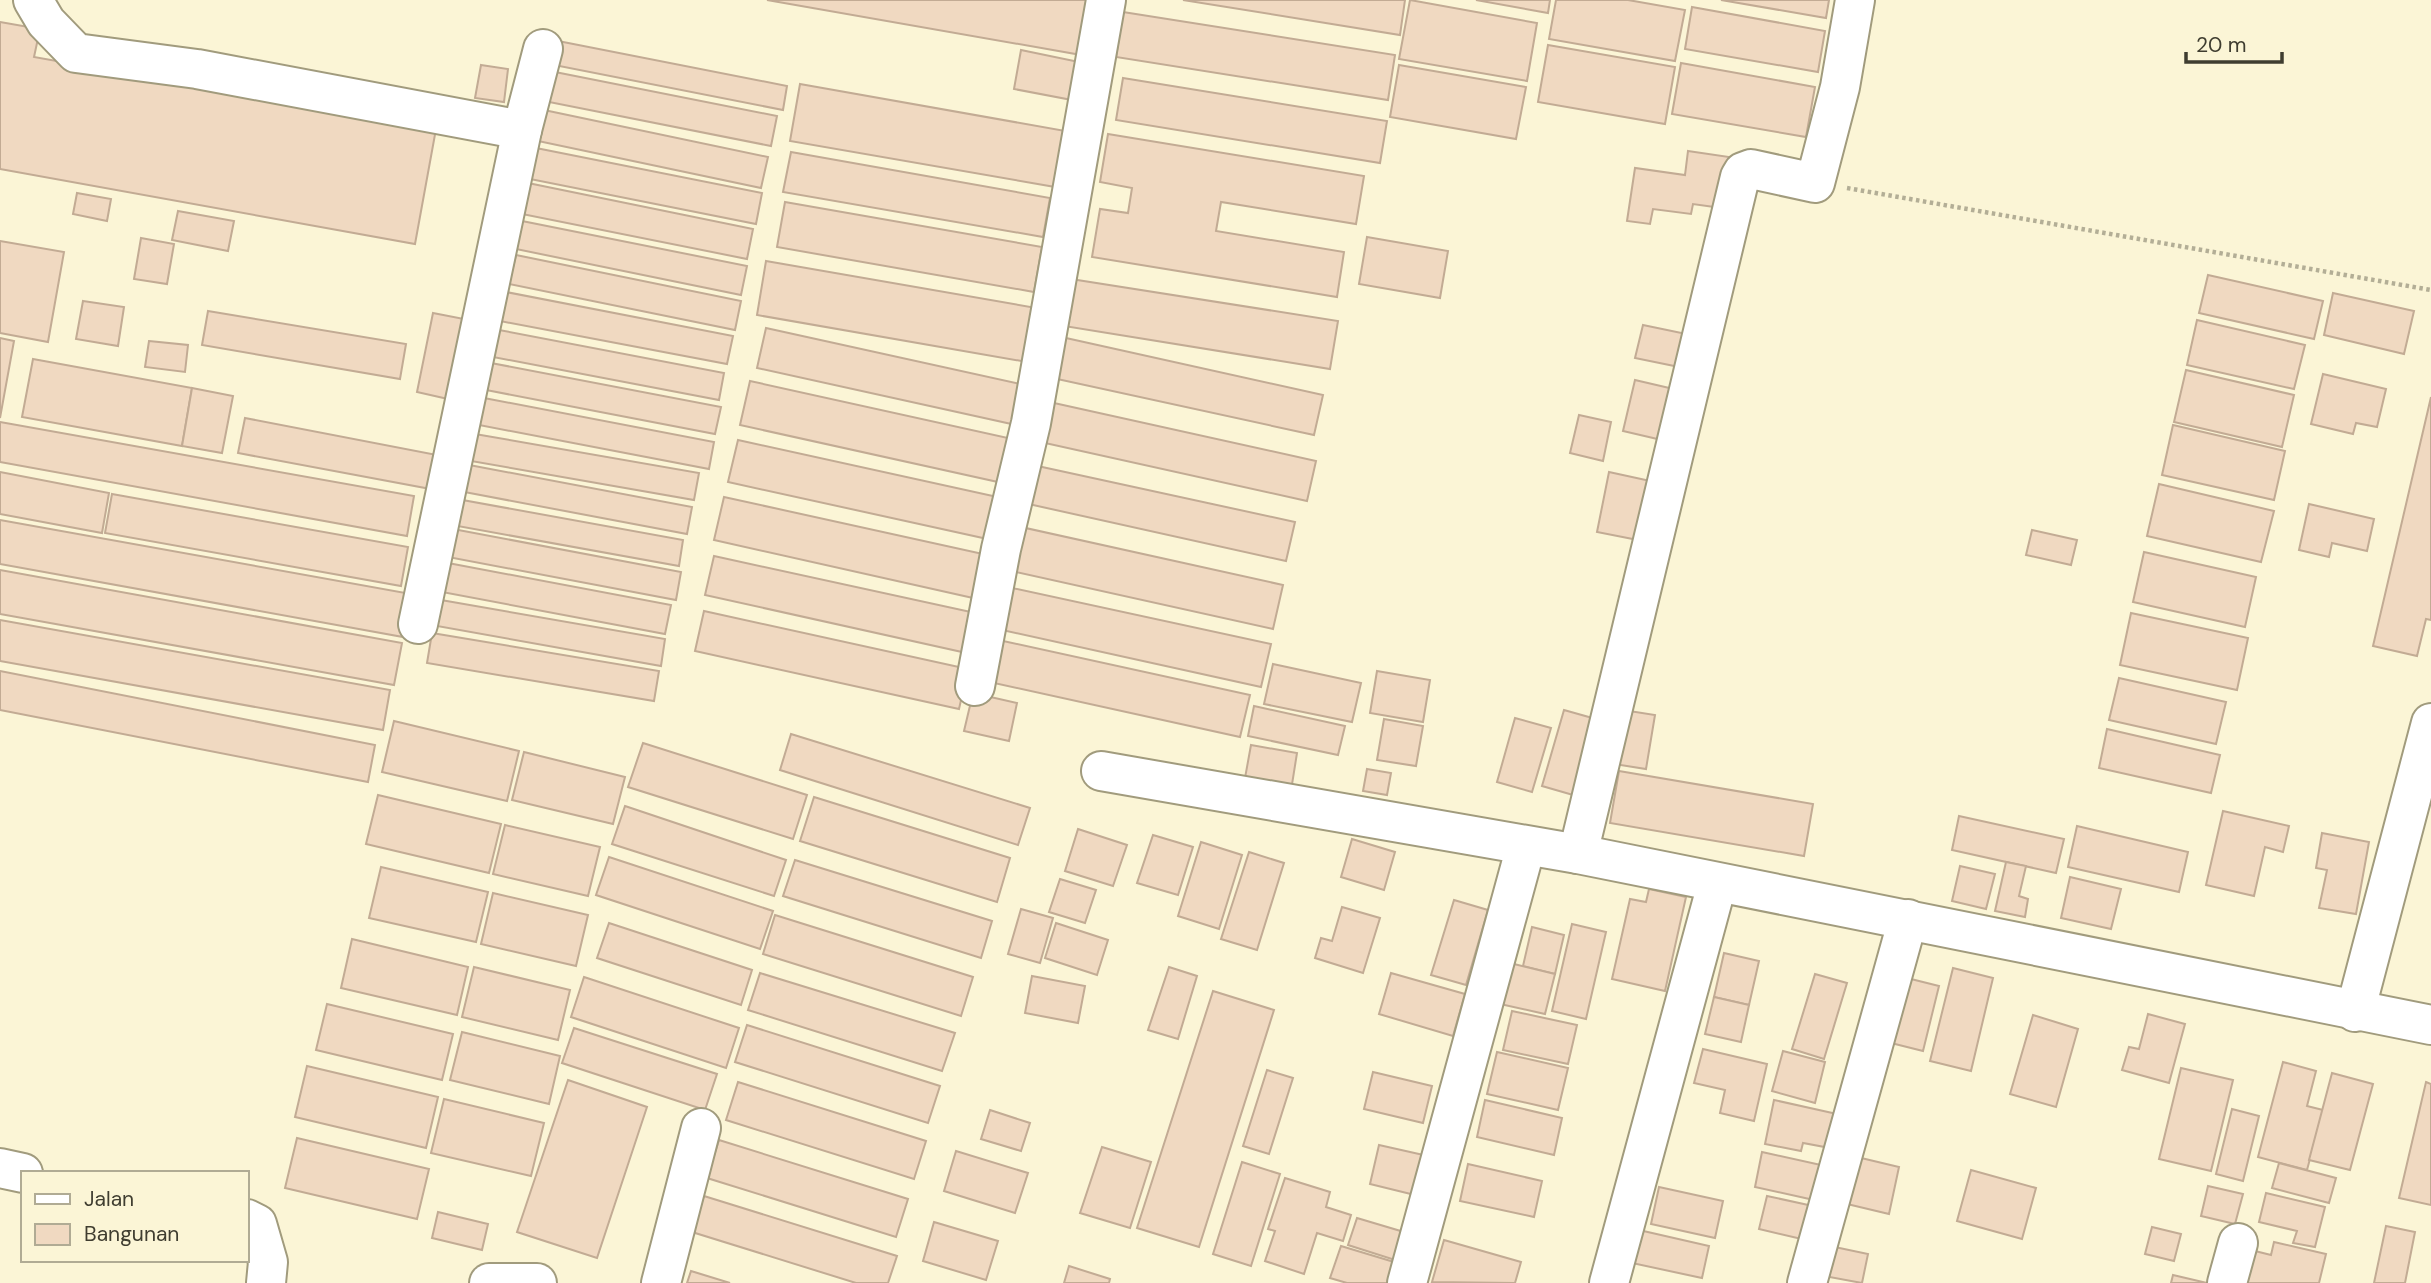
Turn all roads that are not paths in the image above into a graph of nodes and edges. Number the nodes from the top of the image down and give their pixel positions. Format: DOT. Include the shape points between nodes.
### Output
graph roads {
  1 [pos="33,0"];
  2 [pos="1106,0"];
  3 [pos="1855,0"];
  4 [pos="543,49"];
  5 [pos="522,130"];
  6 [pos="418,624"];
  7 [pos="975,686"];
  8 [pos="2431,723"];
  9 [pos="1101,771"];
  10 [pos="1526,846"];
  11 [pos="1578,854"];
  12 [pos="1717,884"];
  13 [pos="1908,919"];
  14 [pos="2356,1012"];
  15 [pos="2431,1025"];
  16 [pos="701,1128"];
  17 [pos="0,1168"];
  18 [pos="21,1173"];
  19 [pos="248,1219"];
  20 [pos="2238,1242"];
  21 [pos="265,1283"];
  22 [pos="489,1283"];
  23 [pos="537,1283"];
  24 [pos="661,1283"];
  25 [pos="1407,1283"];
  26 [pos="1609,1283"];
  27 [pos="1807,1283"];
  28 [pos="2227,1283"];
  1 -- 5 [label="street" via="46,22 76,53 197,69"];
  2 -- 7 [label="street" via="1031,423"];
  3 -- 11 [label="street" via="1840,87 1815,183 1751,169 1740,177"];
  4 -- 5 [label="street"];
  5 -- 6 [label="street"];
  8 -- 14 [label="street"];
  9 -- 10 [label="street"];
  10 -- 11 [label="street"];
  10 -- 25 [label="street"];
  11 -- 12 [label="street"];
  12 -- 13 [label="street"];
  12 -- 26 [label="street"];
  13 -- 14 [label="street"];
  13 -- 27 [label="street"];
  14 -- 15 [label="street"];
  16 -- 24 [label="street"];
  17 -- 18 [label="street"];
  19 -- 21 [label="street" via="257,1223 268,1262"];
  20 -- 28 [label="street"];
  22 -- 23 [label="street"];
}
